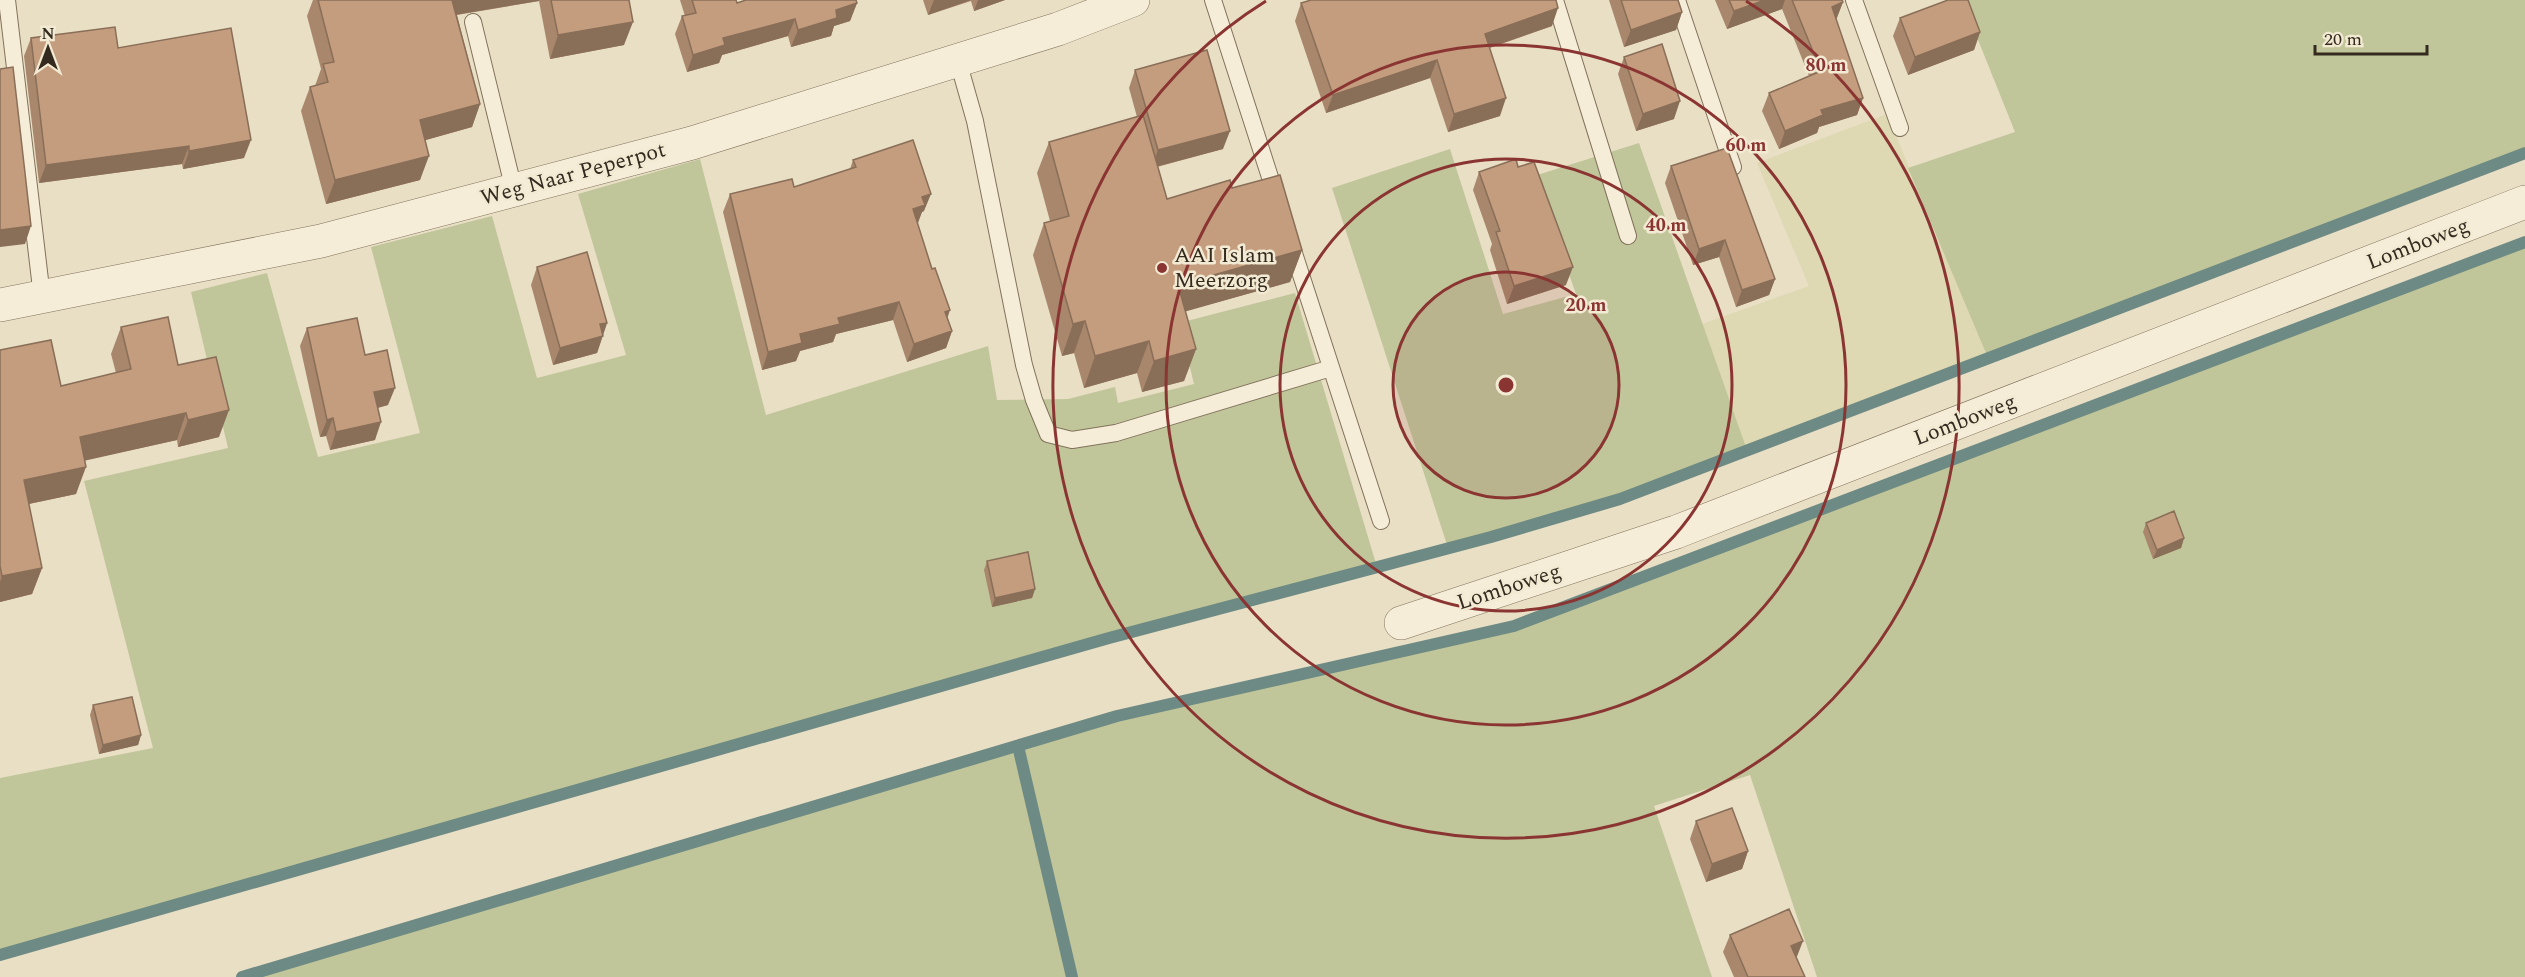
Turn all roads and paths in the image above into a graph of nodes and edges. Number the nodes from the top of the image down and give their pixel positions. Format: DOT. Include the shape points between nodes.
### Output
graph roads {
  1 [pos="7,0"];
  2 [pos="1133,0"];
  3 [pos="1213,0"];
  4 [pos="1555,0"];
  5 [pos="1677,0"];
  6 [pos="1854,0"];
  7 [pos="473,22"];
  8 [pos="958,61"];
  9 [pos="1900,128"];
  10 [pos="1737,178"];
  11 [pos="514,189"];
  12 [pos="2525,202"];
  13 [pos="1628,236"];
  14 [pos="42,297"];
  15 [pos="0,305"];
  16 [pos="1331,368"];
  17 [pos="1381,521"];
  18 [pos="1401,623"];
  1 -- 14 [label="lane"];
  2 -- 8 [label="street, Weg Naar Peperpot"];
  3 -- 16 [label="lane"];
  4 -- 13 [label="lane"];
  5 -- 10 [label="lane"];
  6 -- 9 [label="lane"];
  7 -- 11 [label="lane"];
  8 -- 11 [label="street, Weg Naar Peperpot" via="692,143"];
  8 -- 16 [label="lane" via="975,121 1024,365 1048,434 1072,441 1116,433"];
  11 -- 14 [label="street, Weg Naar Peperpot" via="321,241"];
  12 -- 18 [label="street, Lomboweg" via="1677,532"];
  14 -- 15 [label="street, Weg Naar Peperpot"];
  16 -- 17 [label="lane"];
}
